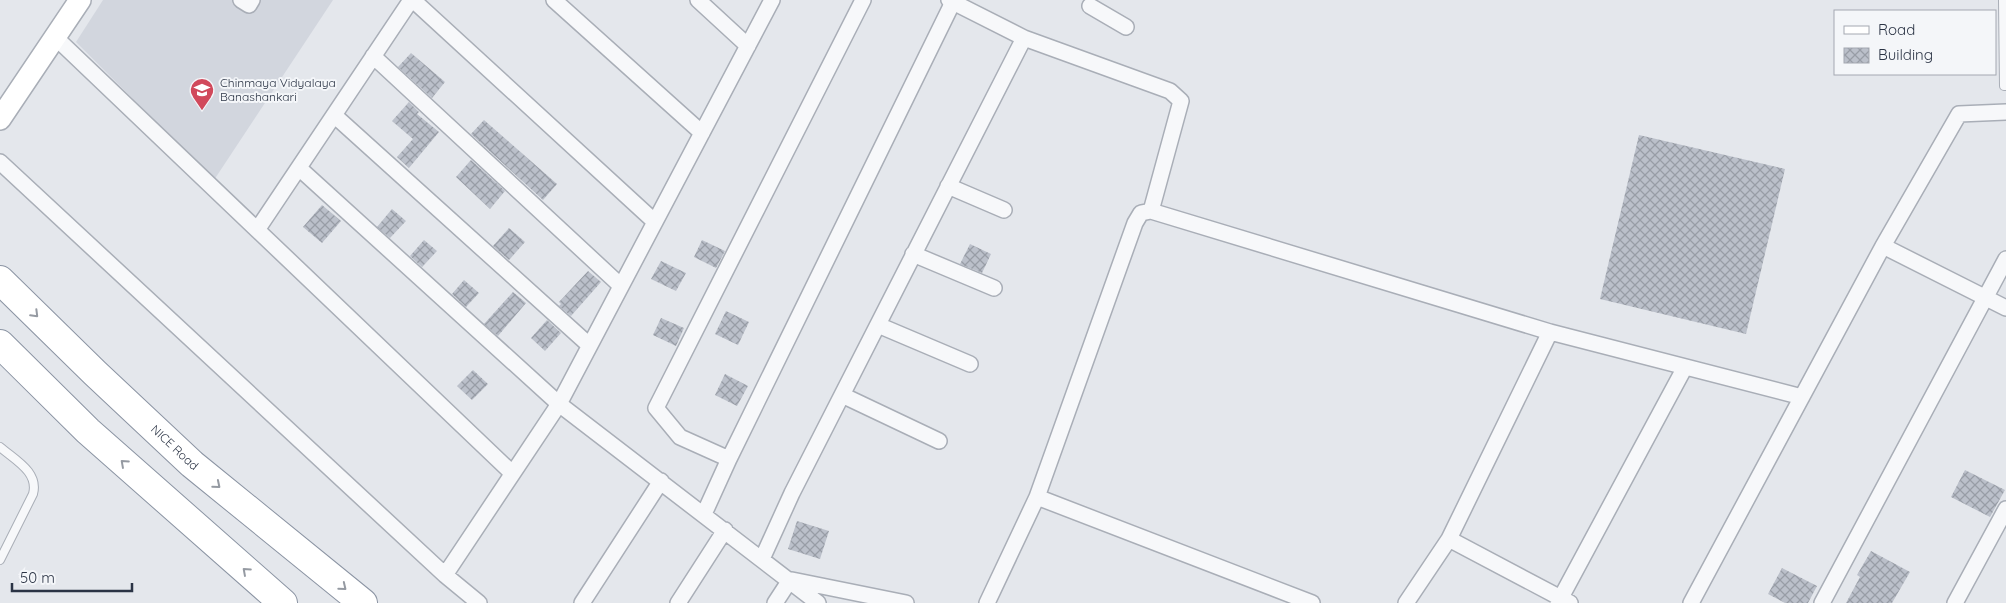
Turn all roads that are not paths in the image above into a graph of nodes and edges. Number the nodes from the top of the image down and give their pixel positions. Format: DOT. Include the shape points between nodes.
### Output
graph roads {
  1 [pos="80,0"];
  2 [pos="241,0"];
  3 [pos="252,0"];
  4 [pos="412,0"];
  5 [pos="554,0"];
  6 [pos="698,0"];
  7 [pos="772,0"];
  8 [pos="863,0"];
  9 [pos="2003,0"];
  10 [pos="951,1"];
  11 [pos="1087,2"];
  12 [pos="1126,27"];
  13 [pos="55,37"];
  14 [pos="1024,38"];
  15 [pos="748,46"];
  16 [pos="373,56"];
  17 [pos="2006,86"];
  18 [pos="2006,112"];
  19 [pos="334,115"];
  20 [pos="0,119"];
  21 [pos="702,133"];
  22 [pos="0,162"];
  23 [pos="299,168"];
  24 [pos="948,186"];
  25 [pos="1004,210"];
  26 [pos="1151,211"];
  27 [pos="655,222"];
  28 [pos="257,230"];
  29 [pos="1883,246"];
  30 [pos="914,254"];
  31 [pos="2006,259"];
  32 [pos="0,280"];
  33 [pos="621,286"];
  34 [pos="994,288"];
  35 [pos="1985,298"];
  36 [pos="2006,308"];
  37 [pos="878,325"];
  38 [pos="1550,332"];
  39 [pos="0,344"];
  40 [pos="589,345"];
  41 [pos="970,364"];
  42 [pos="1685,367"];
  43 [pos="842,395"];
  44 [pos="1802,397"];
  45 [pos="558,404"];
  46 [pos="939,441"];
  47 [pos="0,448"];
  48 [pos="729,459"];
  49 [pos="512,473"];
  50 [pos="661,481"];
  51 [pos="1037,497"];
  52 [pos="2006,509"];
  53 [pos="704,514"];
  54 [pos="725,530"];
  55 [pos="1449,540"];
  56 [pos="762,559"];
  57 [pos="0,560"];
  58 [pos="445,575"];
  59 [pos="790,580"];
  60 [pos="1563,601"];
  61 [pos="282,603"];
  62 [pos="363,603"];
  63 [pos="479,603"];
  64 [pos="582,603"];
  65 [pos="678,603"];
  66 [pos="775,603"];
  67 [pos="818,603"];
  68 [pos="906,603"];
  69 [pos="987,603"];
  70 [pos="1312,603"];
  71 [pos="1406,603"];
  72 [pos="1691,603"];
  73 [pos="1822,603"];
  74 [pos="1955,603"];
  1 -- 13 [label="street"];
  2 -- 3 [label="street" via="249,5"];
  4 -- 16 [label="street"];
  4 -- 27 [label="street"];
  5 -- 21 [label="street"];
  6 -- 15 [label="street"];
  7 -- 15 [label="street"];
  8 -- 48 [label="street" via="656,408 680,437"];
  9 -- 17 [label="lane"];
  10 -- 14 [label="street"];
  10 -- 48 [label="street"];
  11 -- 12 [label="street"];
  13 -- 20 [label="street"];
  13 -- 28 [label="street"];
  14 -- 24 [label="street"];
  14 -- 26 [label="street" via="1170,91 1181,101"];
  15 -- 21 [label="street"];
  16 -- 19 [label="street"];
  16 -- 33 [label="street"];
  18 -- 29 [label="street" via="1959,114"];
  19 -- 23 [label="street"];
  19 -- 40 [label="street"];
  21 -- 27 [label="street"];
  22 -- 58 [label="street"];
  23 -- 28 [label="street"];
  23 -- 45 [label="street"];
  24 -- 25 [label="street"];
  24 -- 30 [label="street"];
  26 -- 38 [label="street"];
  26 -- 51 [label="street" via="1142,213 1135,223"];
  27 -- 33 [label="street"];
  28 -- 49 [label="street"];
  29 -- 35 [label="street"];
  29 -- 44 [label="street"];
  30 -- 34 [label="street"];
  30 -- 37 [label="street"];
  31 -- 35 [label="street"];
  32 -- 62 [label="highway, NICE Road, one-way" via="192,464"];
  33 -- 40 [label="street"];
  35 -- 36 [label="street"];
  35 -- 73 [label="street"];
  37 -- 41 [label="street"];
  37 -- 43 [label="street"];
  38 -- 42 [label="street"];
  38 -- 55 [label="street"];
  61 -- 39 [label="highway, one-way" via="88,431"];
  40 -- 45 [label="street"];
  42 -- 44 [label="street"];
  42 -- 60 [label="street"];
  43 -- 46 [label="street"];
  43 -- 56 [label="street"];
  44 -- 72 [label="street"];
  45 -- 49 [label="street"];
  45 -- 50 [label="street"];
  47 -- 57 [label="lane" via="33,476 35,488"];
  48 -- 53 [label="street"];
  49 -- 58 [label="street"];
  50 -- 53 [label="street"];
  50 -- 64 [label="street"];
  51 -- 69 [label="street"];
  51 -- 70 [label="street"];
  52 -- 74 [label="street"];
  53 -- 54 [label="street"];
  54 -- 56 [label="street"];
  54 -- 65 [label="street"];
  55 -- 60 [label="street"];
  55 -- 71 [label="street"];
  56 -- 59 [label="street"];
  58 -- 63 [label="street"];
  59 -- 66 [label="street"];
  59 -- 67 [label="street"];
  59 -- 68 [label="street"];
}
